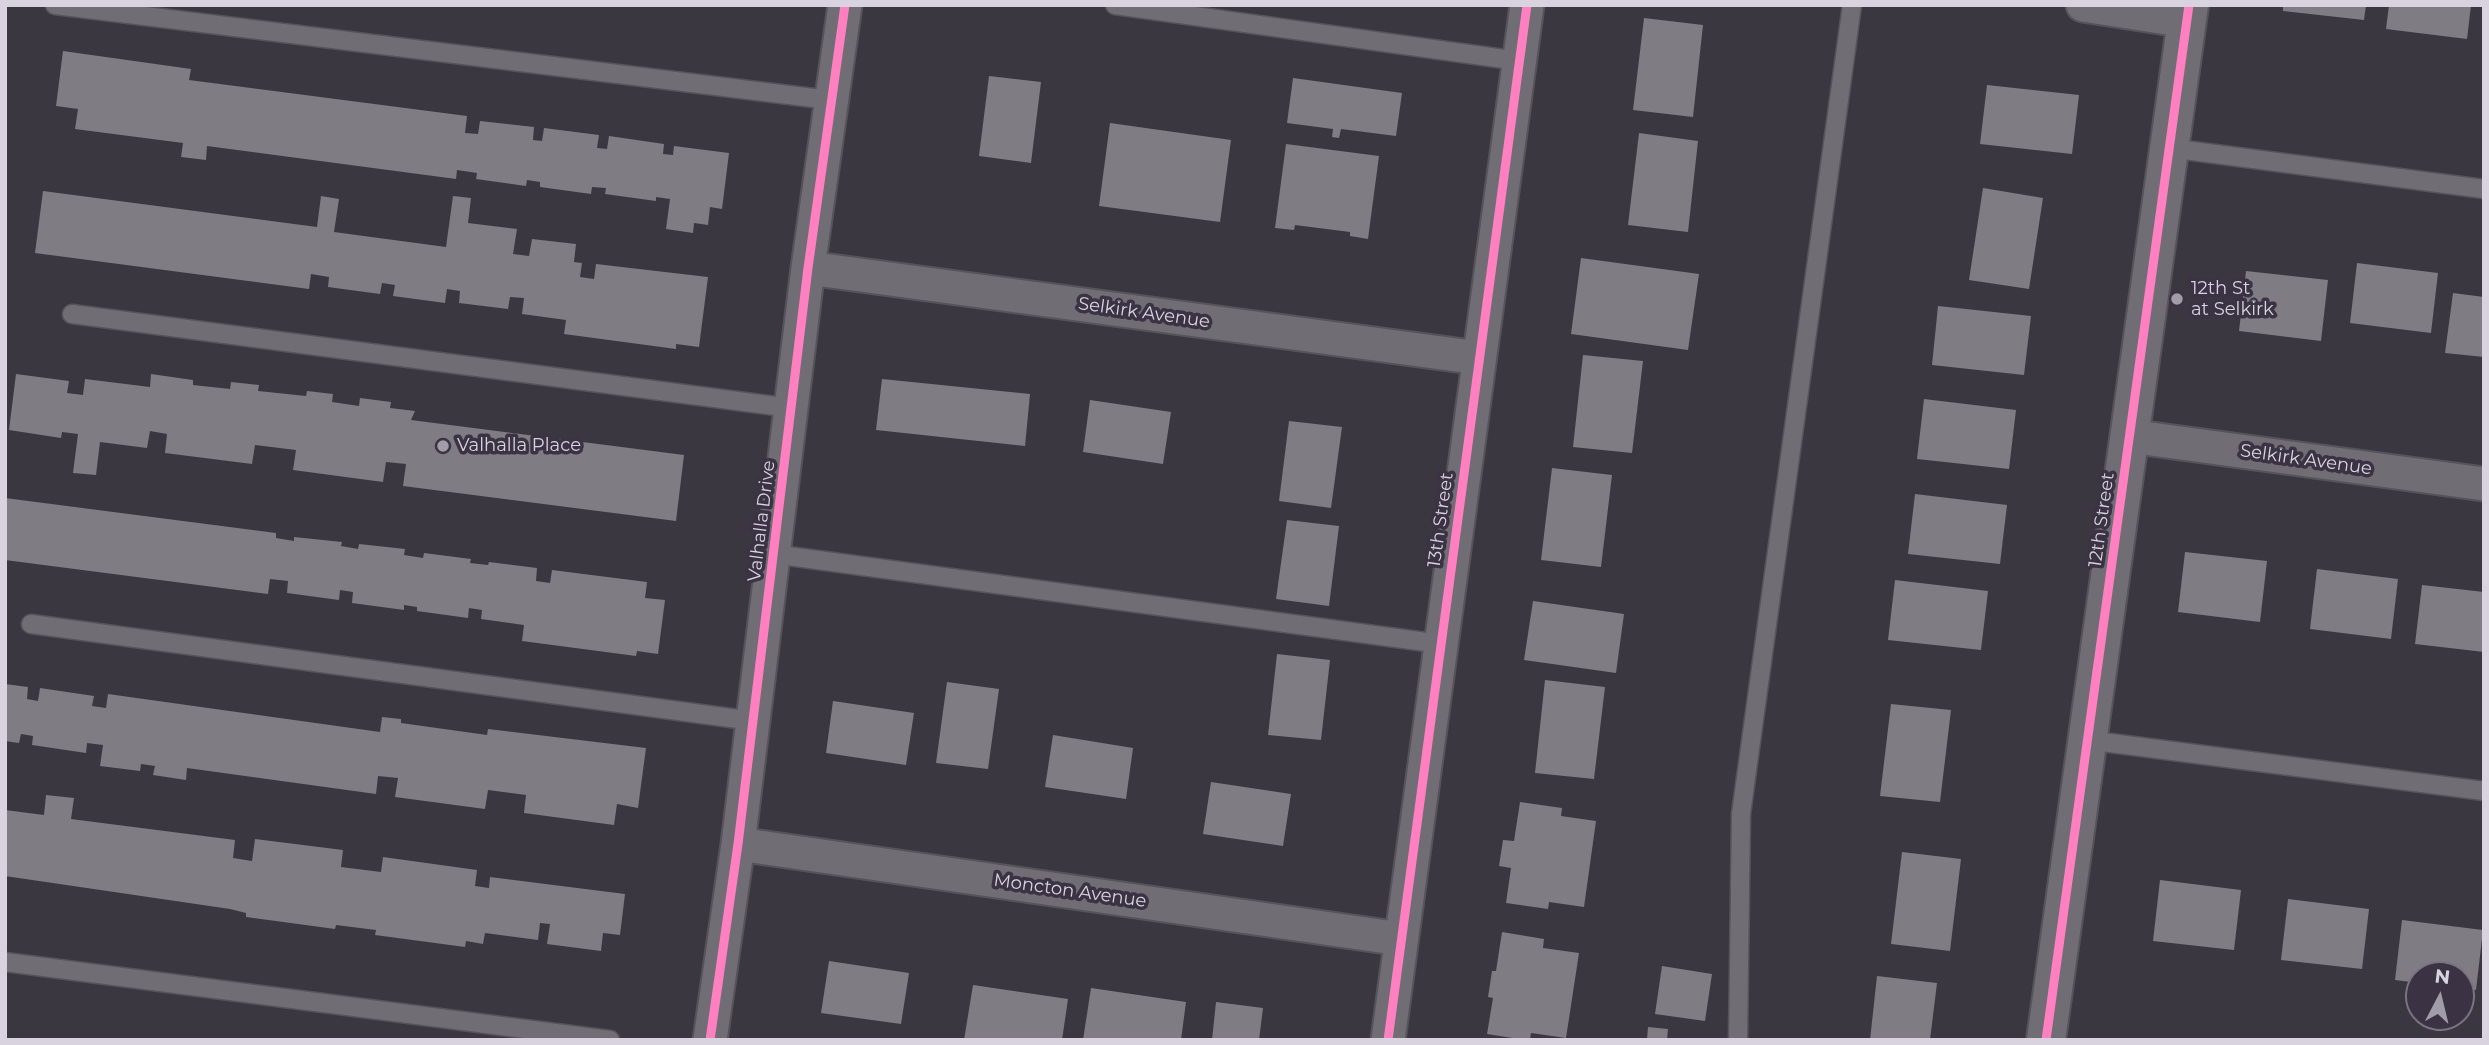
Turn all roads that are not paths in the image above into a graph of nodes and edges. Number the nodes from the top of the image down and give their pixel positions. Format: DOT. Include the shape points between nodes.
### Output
graph roads {
  1 [pos="55,5"];
  2 [pos="845,5"];
  3 [pos="1115,5"];
  4 [pos="1527,5"];
  5 [pos="1852,5"];
  6 [pos="2083,5"];
  7 [pos="2188,13"];
  8 [pos="1519,61"];
  9 [pos="830,100"];
  10 [pos="2169,148"];
  11 [pos="2484,189"];
  12 [pos="808,268"];
  13 [pos="72,314"];
  14 [pos="1479,358"];
  15 [pos="791,408"];
  16 [pos="2129,436"];
  17 [pos="2484,484"];
  18 [pos="773,554"];
  19 [pos="31,624"];
  20 [pos="1441,645"];
  21 [pos="753,721"];
  22 [pos="2087,740"];
  23 [pos="2484,791"];
  24 [pos="738,844"];
  25 [pos="1401,939"];
  26 [pos="5,962"];
  27 [pos="610,1040"];
  28 [pos="710,1040"];
  29 [pos="1388,1040"];
  30 [pos="1738,1040"];
  31 [pos="2047,1040"];
  1 -- 9 [label="lane"];
  2 -- 9 [label="street, Valhalla Drive"];
  3 -- 8 [label="lane"];
  4 -- 8 [label="street, 13th Street"];
  5 -- 30 [label="lane" via="1741,814"];
  6 -- 7 [label="street"];
  7 -- 10 [label="street, 12th Street"];
  8 -- 14 [label="street, 13th Street"];
  9 -- 12 [label="street, Valhalla Drive"];
  10 -- 11 [label="lane"];
  10 -- 16 [label="street, 12th Street"];
  12 -- 14 [label="street, Selkirk Avenue"];
  12 -- 15 [label="street, Valhalla Drive"];
  13 -- 15 [label="lane"];
  14 -- 20 [label="street, 13th Street"];
  15 -- 18 [label="street, Valhalla Drive"];
  16 -- 17 [label="street, Selkirk Avenue"];
  16 -- 22 [label="street, 12th Street"];
  18 -- 20 [label="lane"];
  18 -- 21 [label="street, Valhalla Drive"];
  19 -- 21 [label="lane"];
  20 -- 25 [label="street, 13th Street"];
  21 -- 24 [label="street, Valhalla Drive"];
  22 -- 23 [label="lane"];
  22 -- 31 [label="street, 12th Street"];
  24 -- 25 [label="street, Moncton Avenue"];
  24 -- 28 [label="street, Valhalla Drive"];
  25 -- 29 [label="street, 13th Street"];
  26 -- 27 [label="lane"];
}
